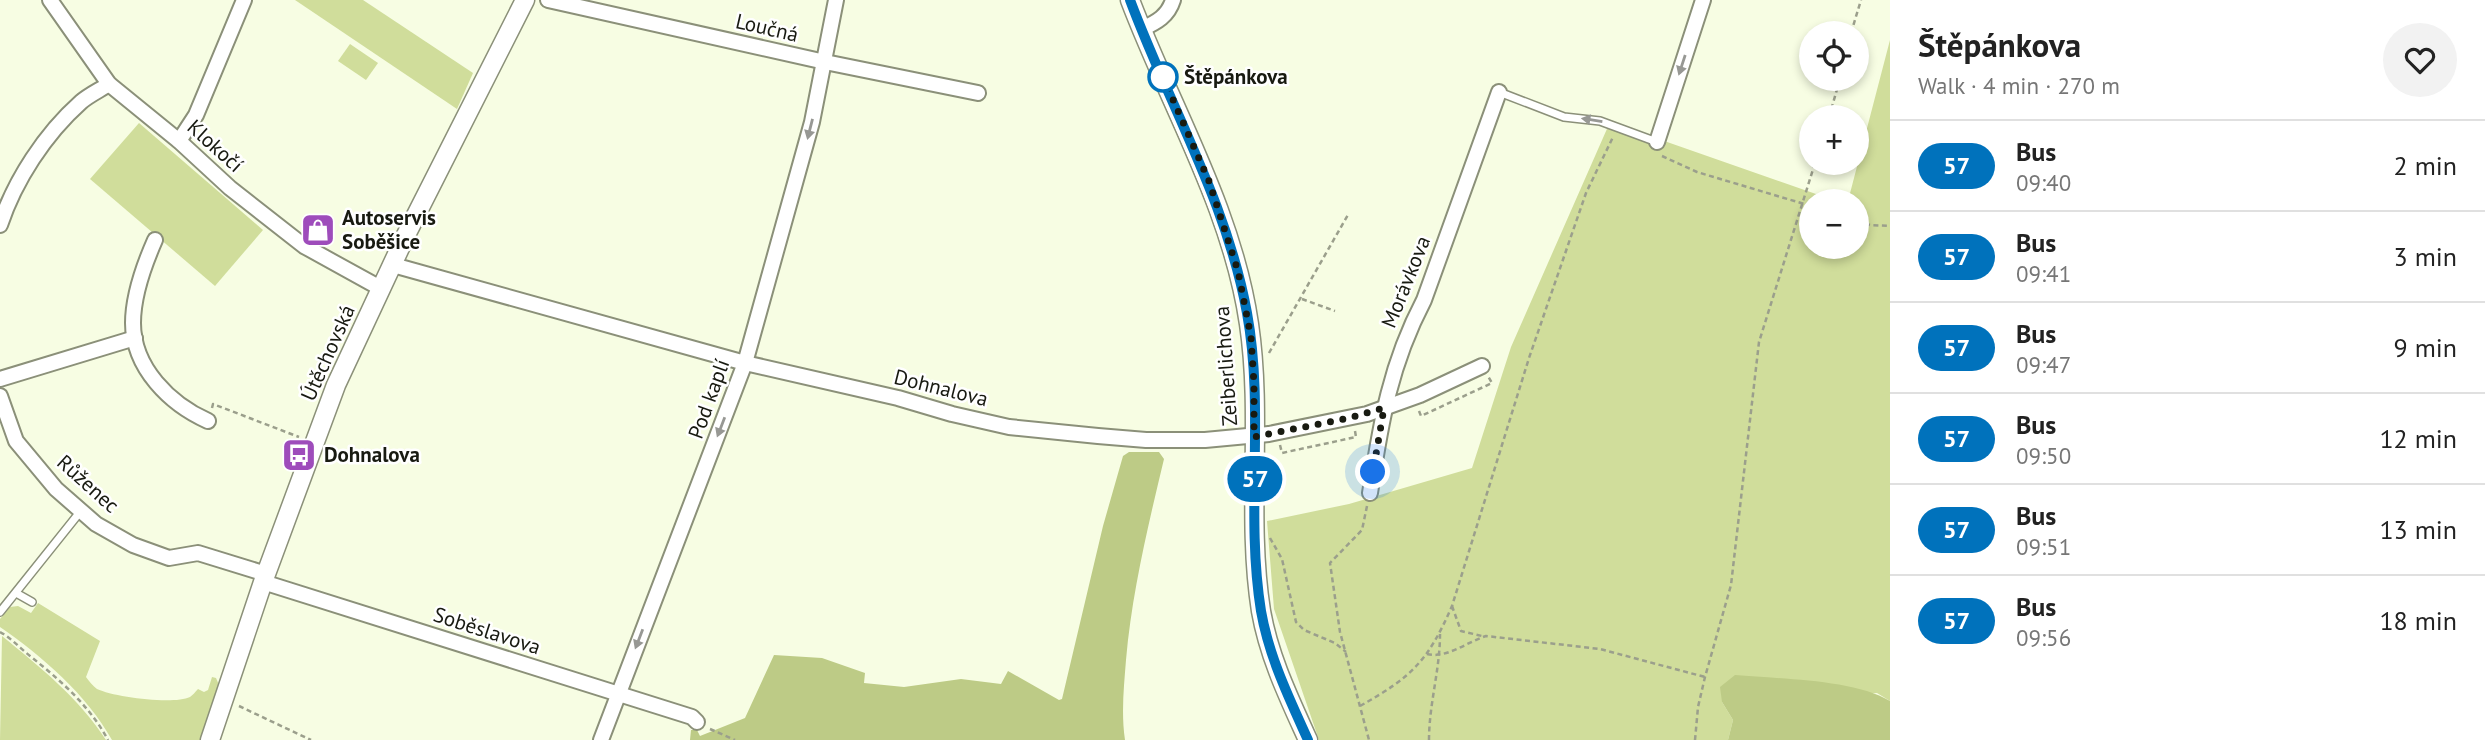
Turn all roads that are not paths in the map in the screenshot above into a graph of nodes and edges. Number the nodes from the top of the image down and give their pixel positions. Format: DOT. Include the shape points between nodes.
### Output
graph roads {
  1 [pos="50,0"];
  2 [pos="244,0"];
  3 [pos="525,0"];
  4 [pos="548,0"];
  5 [pos="836,0"];
  6 [pos="1130,0"];
  7 [pos="1173,0"];
  8 [pos="1703,0"];
  9 [pos="1142,29"];
  10 [pos="825,62"];
  11 [pos="109,84"];
  12 [pos="1499,92"];
  13 [pos="978,93"];
  14 [pos="179,141"];
  15 [pos="1657,142"];
  16 [pos="0,225"];
  17 [pos="155,240"];
  18 [pos="393,265"];
  19 [pos="382,289"];
  20 [pos="135,338"];
  21 [pos="745,363"];
  22 [pos="1482,366"];
  23 [pos="0,379"];
  24 [pos="0,396"];
  25 [pos="1384,408"];
  26 [pos="208,421"];
  27 [pos="1254,437"];
  28 [pos="1370,493"];
  29 [pos="80,512"];
  30 [pos="265,578"];
  31 [pos="16,593"];
  32 [pos="32,602"];
  33 [pos="0,612"];
  34 [pos="618,694"];
  35 [pos="697,722"];
  36 [pos="209,740"];
  37 [pos="601,740"];
  38 [pos="1308,740"];
  1 -- 11 [label="street, Klokočí"];
  2 -- 14 [label="street" via="196,115"];
  3 -- 18 [label="street, Útěchovská"];
  4 -- 10 [label="street, Loučná"];
  5 -- 10 [label="street, Pod kaplí"];
  6 -- 9 [label="street, Zeiberlichova"];
  7 -- 9 [label="street" via="1161,19"];
  8 -- 15 [label="street, one-way"];
  9 -- 27 [label="street, Zeiberlichova" via="1230,240 1249,324"];
  10 -- 13 [label="street, Loučná"];
  10 -- 21 [label="street, Pod kaplí, one-way"];
  11 -- 14 [label="street, Klokočí"];
  11 -- 16 [label="street" via="82,101 41,146"];
  15 -- 12 [label="lane, one-way" via="1600,121 1564,117"];
  12 -- 25 [label="street, Morávkova" via="1392,375"];
  14 -- 19 [label="street, Klokočí" via="304,246"];
  17 -- 20 [label="street" via="138,291"];
  18 -- 19 [label="street, Útěchovská"];
  18 -- 21 [label="street, Dohnalova"];
  19 -- 30 [label="street, Útěchovská" via="336,385"];
  20 -- 23 [label="street"];
  20 -- 26 [label="street" via="158,387"];
  21 -- 27 [label="street, Dohnalova" via="1009,427 1146,440"];
  21 -- 34 [label="street, Pod kaplí, one-way"];
  22 -- 25 [label="street, Dohnalova"];
  24 -- 29 [label="street, Růženec" via="16,441"];
  25 -- 27 [label="street, Dohnalova"];
  25 -- 28 [label="street, Morávkova"];
  27 -- 38 [label="street, Zeiberlichova" via="1261,611 1280,678"];
  29 -- 30 [label="street, Růženec" via="133,545 169,558 198,553"];
  29 -- 31 [label="lane"];
  30 -- 34 [label="street, Soběslavova"];
  30 -- 36 [label="street, Útěchovská"];
  31 -- 32 [label="lane"];
  31 -- 33 [label="lane"];
  34 -- 35 [label="street, Soběslavova"];
  34 -- 37 [label="street, Pod kaplí"];
}
